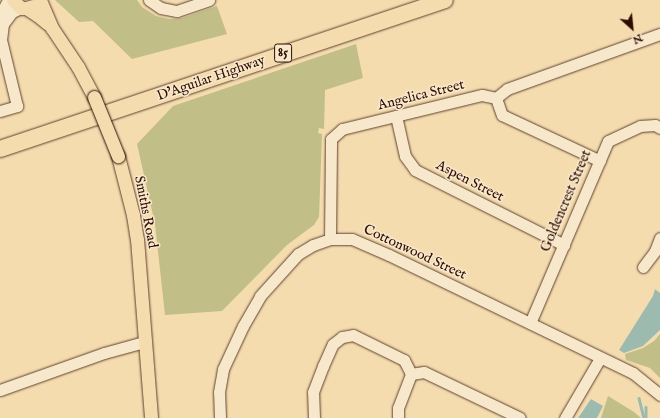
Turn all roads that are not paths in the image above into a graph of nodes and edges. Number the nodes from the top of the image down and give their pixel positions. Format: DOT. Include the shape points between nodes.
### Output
graph roads {
  1 [pos="8,0"];
  2 [pos="39,0"];
  3 [pos="149,0"];
  4 [pos="209,0"];
  5 [pos="445,0"];
  6 [pos="20,5"];
  7 [pos="0,14"];
  8 [pos="52,28"];
  9 [pos="660,34"];
  10 [pos="0,40"];
  11 [pos="496,98"];
  12 [pos="0,111"];
  13 [pos="396,116"];
  14 [pos="660,128"];
  15 [pos="0,149"];
  16 [pos="600,161"];
  17 [pos="660,238"];
  18 [pos="330,239"];
  19 [pos="564,245"];
  20 [pos="643,267"];
  21 [pos="530,323"];
  22 [pos="144,342"];
  23 [pos="600,358"];
  24 [pos="411,374"];
  25 [pos="0,390"];
  26 [pos="660,395"];
  27 [pos="152,418"];
  28 [pos="220,418"];
  29 [pos="314,418"];
  30 [pos="398,418"];
  31 [pos="520,418"];
  32 [pos="565,418"];
  1 -- 7 [label="street"];
  2 -- 6 [label="main road" via="34,5"];
  2 -- 8 [label="main road, Smiths Road"];
  3 -- 4 [label="street" via="162,8 177,11"];
  5 -- 15 [label="highway, D'Aguilar Highway / 85"];
  6 -- 8 [label="main road, Smiths Road"];
  6 -- 10 [label="street" via="3,24"];
  8 -- 22 [label="main road, Smiths Road, bridge" via="94,97 118,156 132,208 137,239"];
  9 -- 11 [label="street" via="507,89"];
  10 -- 12 [label="street" via="17,106"];
  11 -- 13 [label="street, Angelica Street" via="482,95"];
  11 -- 16 [label="street" via="502,115"];
  13 -- 18 [label="street, Angelica Street" via="342,129 331,139"];
  13 -- 19 [label="street, Aspen Street" via="405,156 415,170"];
  14 -- 16 [label="street, Goldencrest Street" via="640,126 608,141"];
  16 -- 19 [label="street, Goldencrest Street"];
  17 -- 20 [label="street"];
  18 -- 21 [label="street, Cottonwood Street" via="352,239"];
  18 -- 28 [label="street, Cottonwood Street" via="298,254 260,296 223,369 219,392"];
  19 -- 21 [label="street, Goldencrest Street"];
  21 -- 23 [label="street, Cottonwood Street"];
  22 -- 25 [label="street" via="104,353"];
  22 -- 27 [label="main road, Smiths Road"];
  23 -- 26 [label="street, Cottonwood Street" via="633,373"];
  23 -- 32 [label="street"];
  24 -- 29 [label="street" via="404,360 353,335 342,338 333,344 313,392"];
  24 -- 30 [label="street" via="398,408"];
  24 -- 31 [label="street" via="424,372"];
}
